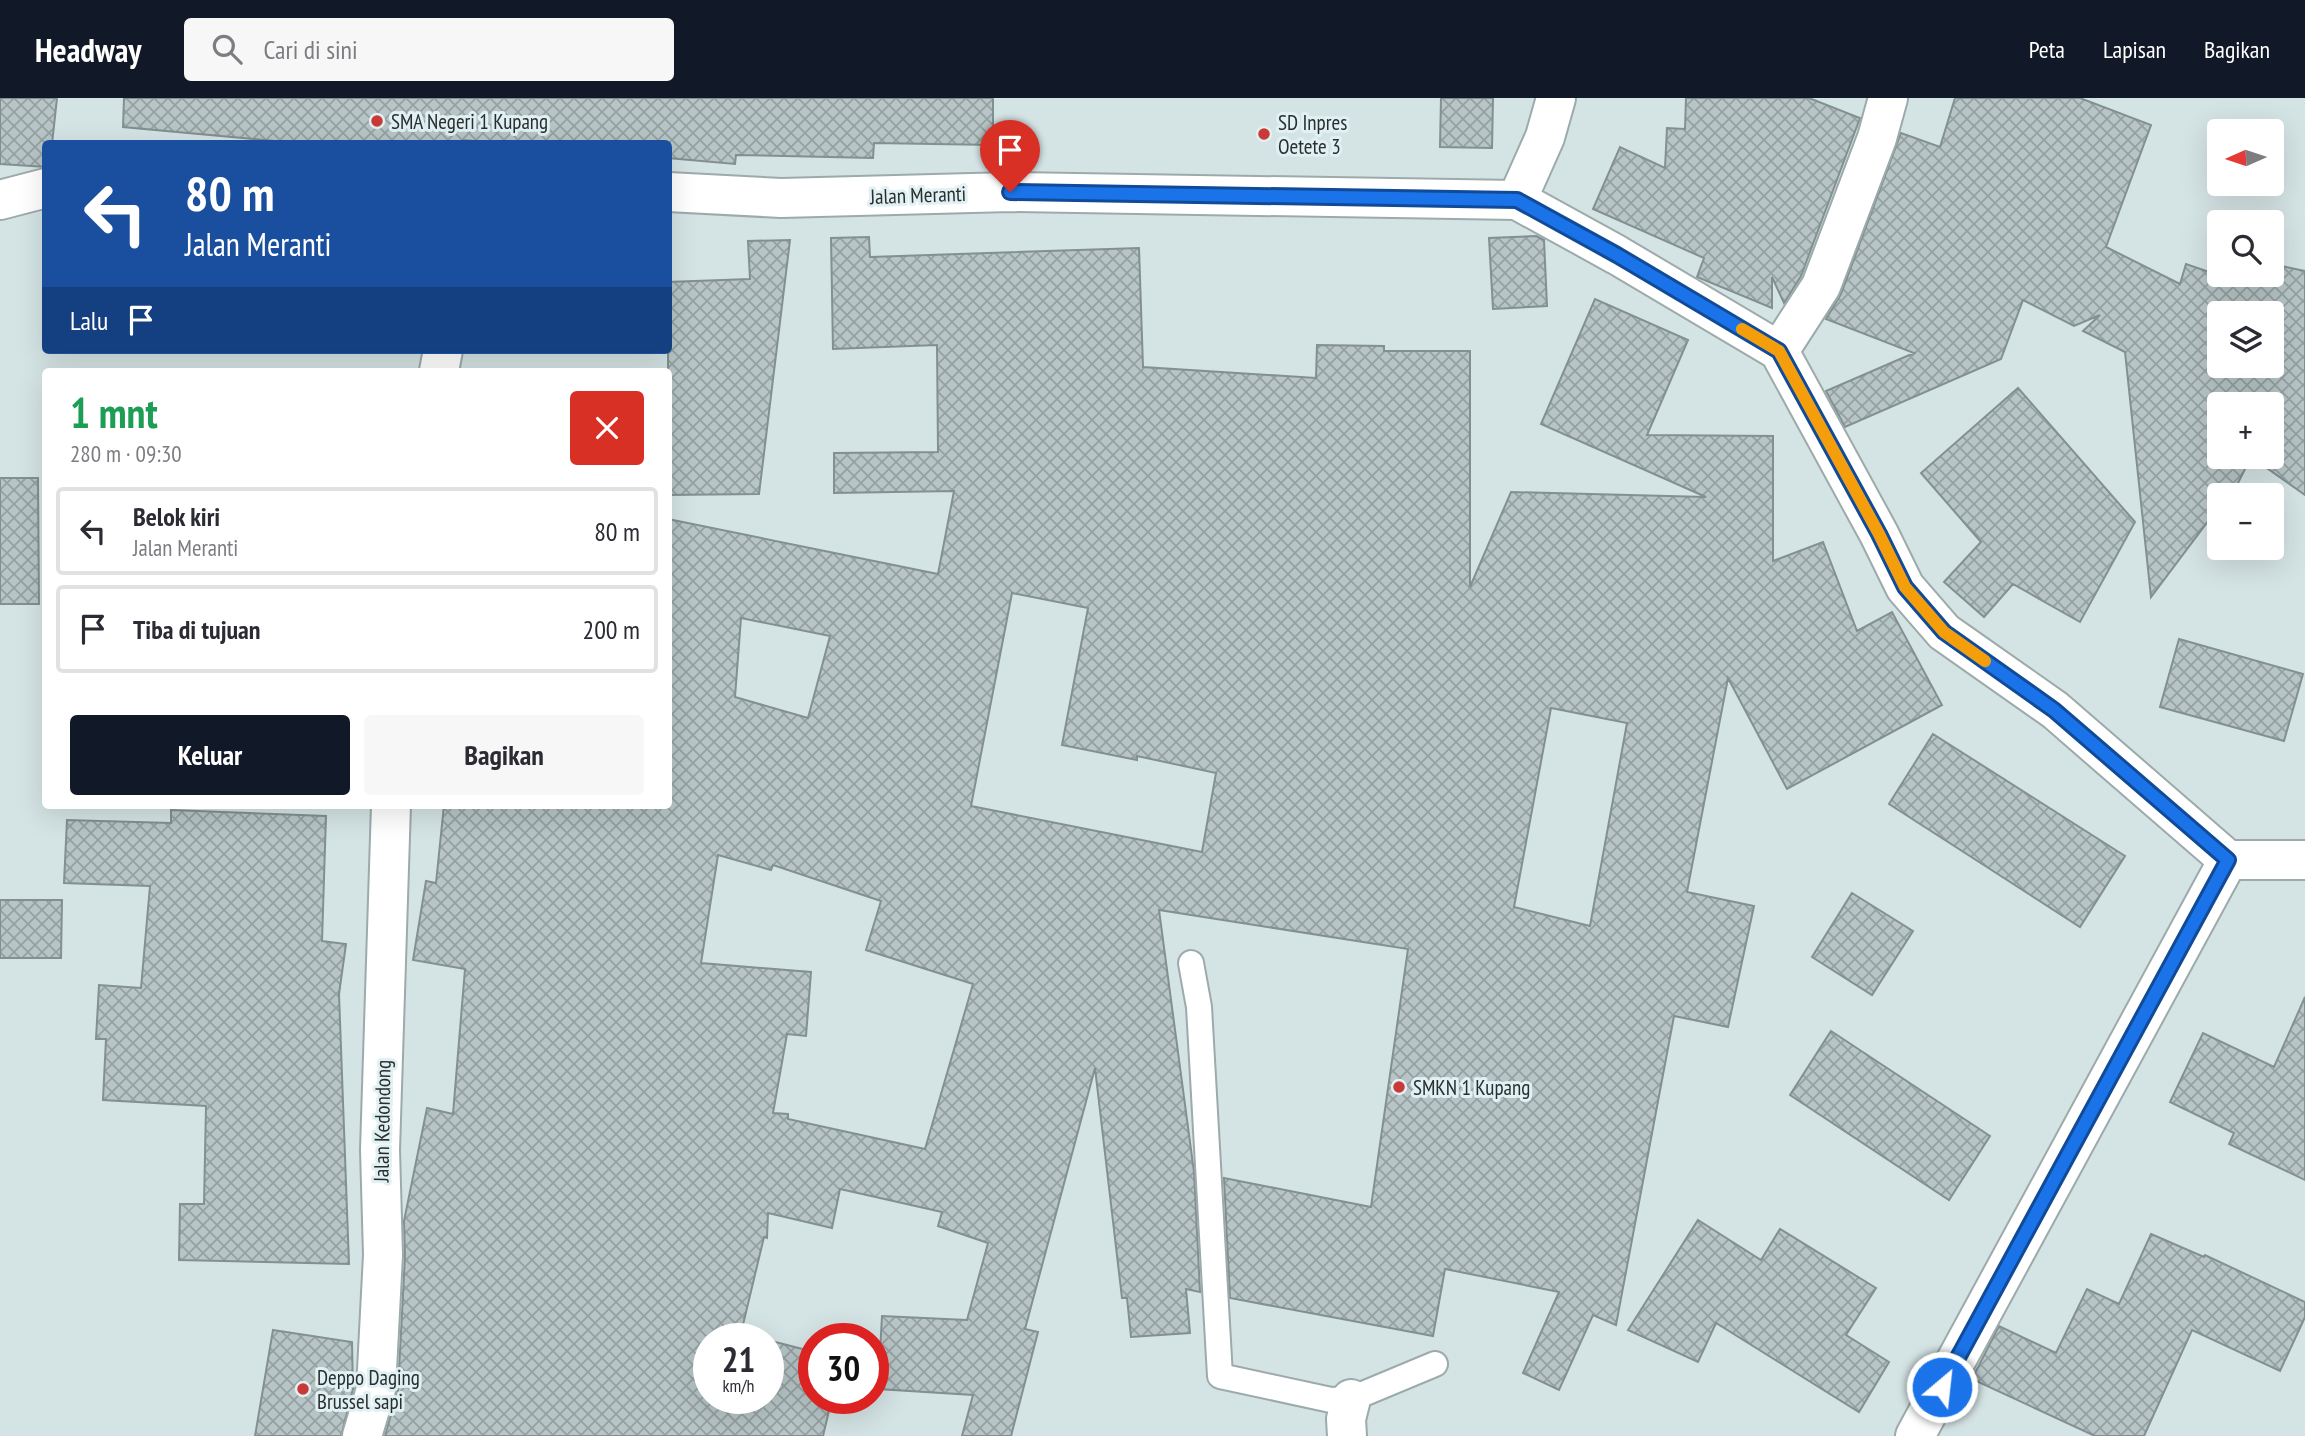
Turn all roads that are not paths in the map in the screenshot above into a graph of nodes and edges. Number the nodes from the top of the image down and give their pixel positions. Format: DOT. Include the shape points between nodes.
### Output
graph roads {
  1 [pos="1556,98"];
  2 [pos="1888,98"];
  3 [pos="42,189"];
  4 [pos="672,192"];
  5 [pos="0,200"];
  6 [pos="1517,200"];
  7 [pos="1779,351"];
  8 [pos="391,809"];
  9 [pos="2228,860"];
  10 [pos="2305,860"];
  11 [pos="1191,962"];
  12 [pos="1435,1364"];
  13 [pos="1351,1399"];
  14 [pos="362,1436"];
  15 [pos="1347,1436"];
  16 [pos="1915,1436"];
  1 -- 6 [label="street" via="1545,137"];
  2 -- 7 [label="street" via="1821,286"];
  3 -- 5 [label="street"];
  4 -- 6 [label="street, Jalan Meranti" via="781,198 1010,192"];
  6 -- 7 [label="street, Jalan Meranti"];
  7 -- 9 [label="street" via="1905,587 1944,632 2054,710"];
  8 -- 14 [label="street, Jalan Kedondong" via="380,1150 383,1255 376,1389"];
  9 -- 10 [label="street"];
  9 -- 16 [label="street"];
  11 -- 13 [label="lane" via="1199,1007 1220,1376 1331,1400"];
  12 -- 13 [label="lane"];
  13 -- 15 [label="street"];
}
